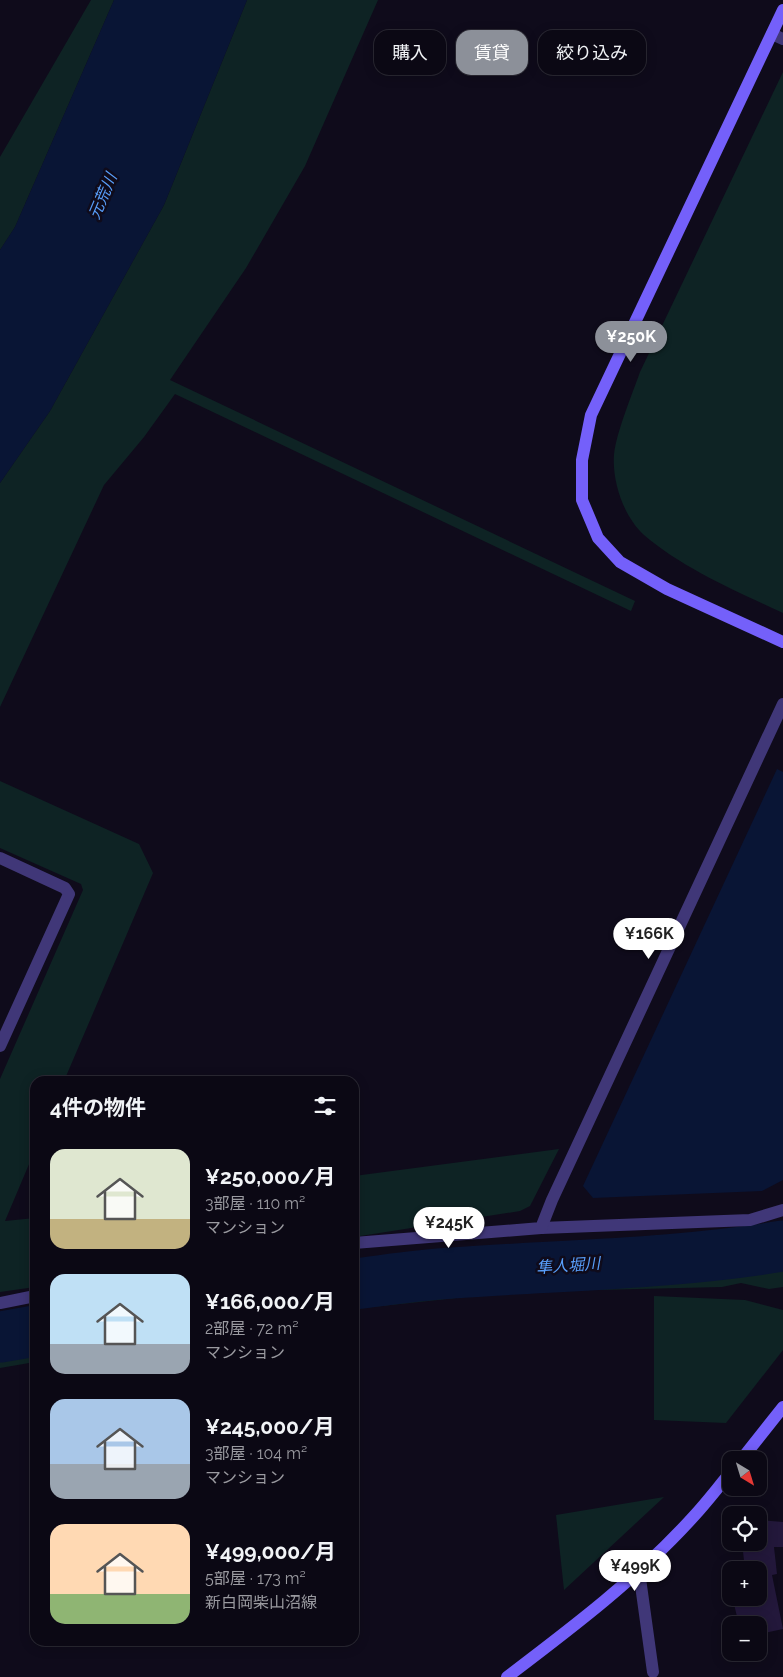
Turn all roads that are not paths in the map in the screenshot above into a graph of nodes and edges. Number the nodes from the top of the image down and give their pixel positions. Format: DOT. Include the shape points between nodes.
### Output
graph roads {
  1 [pos="783,10"];
  2 [pos="778,36"];
  3 [pos="783,642"];
  4 [pos="783,704"];
  5 [pos="0,858"];
  6 [pos="0,1046"];
  7 [pos="783,1210"];
  8 [pos="541,1228"];
  9 [pos="359,1243"];
  10 [pos="30,1297"];
  11 [pos="0,1303"];
  12 [pos="783,1407"];
  13 [pos="748,1451"];
  14 [pos="722,1483"];
  15 [pos="639,1571"];
  16 [pos="653,1672"];
  17 [pos="507,1677"];
  1 -- 2 [label="street"];
  2 -- 3 [label="street" via="591,415 582,460 582,500 598,538 620,562 667,589"];
  4 -- 8 [label="street"];
  5 -- 6 [label="street" via="65,888 69,894"];
  7 -- 8 [label="street" via="750,1220"];
  8 -- 9 [label="street"];
  10 -- 11 [label="street"];
  12 -- 13 [label="street"];
  14 -- 15 [label="street"];
  15 -- 16 [label="street"];
  15 -- 17 [label="street"];
}
